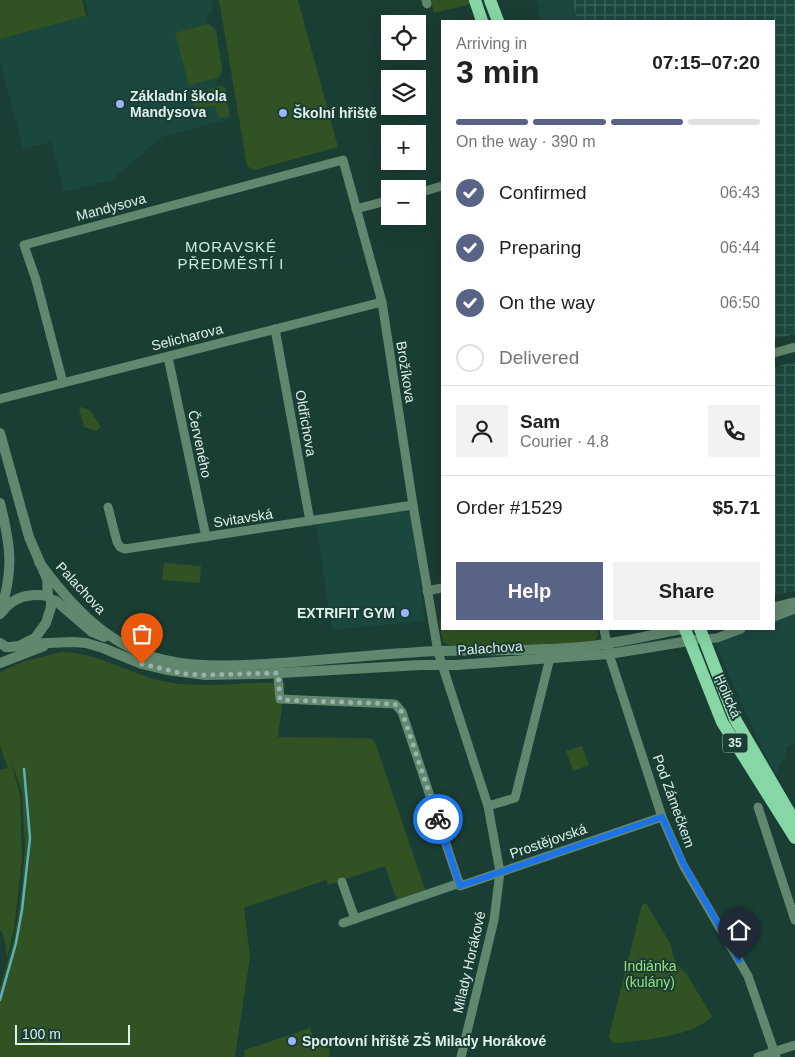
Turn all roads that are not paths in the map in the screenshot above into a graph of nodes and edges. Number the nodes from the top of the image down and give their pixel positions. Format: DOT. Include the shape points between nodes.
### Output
graph roads {
  1 [pos="475,0"];
  2 [pos="490,0"];
  3 [pos="482,20"];
  4 [pos="498,20"];
  5 [pos="343,160"];
  6 [pos="441,186"];
  7 [pos="426,191"];
  8 [pos="381,202"];
  9 [pos="356,209"];
  10 [pos="382,302"];
  11 [pos="275,329"];
  12 [pos="795,348"];
  13 [pos="775,353"];
  14 [pos="168,356"];
  15 [pos="63,383"];
  16 [pos="0,399"];
  17 [pos="0,433"];
  18 [pos="0,503"];
  19 [pos="413,505"];
  20 [pos="108,507"];
  21 [pos="310,521"];
  22 [pos="206,537"];
  23 [pos="39,562"];
  24 [pos="441,588"];
  25 [pos="427,591"];
  26 [pos="49,598"];
  27 [pos="795,602"];
  28 [pos="775,608"];
  29 [pos="795,609"];
  30 [pos="0,615"];
  31 [pos="775,617"];
  32 [pos="604,630"];
  33 [pos="738,630"];
  34 [pos="685,632"];
  35 [pos="701,634"];
  36 [pos="56,642"];
  37 [pos="24,644"];
  38 [pos="5,645"];
  39 [pos="123,645"];
  40 [pos="608,649"];
  41 [pos="438,652"];
  42 [pos="0,653"];
  43 [pos="550,658"];
  44 [pos="0,663"];
  45 [pos="441,665"];
  46 [pos="277,668"];
  47 [pos="488,806"];
  48 [pos="758,807"];
  49 [pos="662,817"];
  50 [pos="795,822"];
  51 [pos="795,838"];
  52 [pos="500,872"];
  53 [pos="342,882"];
  54 [pos="460,884"];
  55 [pos="354,919"];
  56 [pos="795,920"];
  57 [pos="343,922"];
  58 [pos="795,1045"];
  59 [pos="775,1054"];
  60 [pos="461,1057"];
  61 [pos="758,1057"];
  1 -- 3 [label="main road"];
  2 -- 4 [label="main road"];
  5 -- 9 [label="street, Brožíkova"];
  5 -- 15 [label="street, Mandysova" via="24,245"];
  6 -- 7 [label="street"];
  8 -- 9 [label="street"];
  9 -- 10 [label="street, Brožíkova"];
  10 -- 11 [label="street, Selicharova"];
  10 -- 19 [label="street, Brožíkova"];
  11 -- 14 [label="street, Selicharova"];
  11 -- 21 [label="street, Oldřichova"];
  12 -- 13 [label="street"];
  14 -- 15 [label="street, Selicharova"];
  14 -- 22 [label="street, Červeného"];
  15 -- 16 [label="street, Selicharova"];
  17 -- 23 [label="street"];
  18 -- 30 [label="street" via="11,561"];
  19 -- 21 [label="street, Svitavská"];
  19 -- 25 [label="street, Brožíkova"];
  20 -- 22 [label="street, Svitavská" via="117,542 122,549"];
  21 -- 22 [label="street, Svitavská"];
  23 -- 26 [label="street" via="47,579"];
  23 -- 39 [label="street, Palachova" via="76,608"];
  24 -- 25 [label="street"];
  25 -- 41 [label="street, Brožíkova"];
  26 -- 30 [label="street" via="17,598"];
  26 -- 37 [label="street" via="51,608 42,631"];
  26 -- 39 [label="street" via="92,632"];
  27 -- 28 [label="street"];
  29 -- 31 [label="street"];
  32 -- 40 [label="street, Pod Zámečkem"];
  33 -- 35 [label="street" via="717,638"];
  34 -- 35 [label="street, Palachova"];
  34 -- 40 [label="street, Palachova"];
  34 -- 51 [label="main road, Holická / 35" via="722,722"];
  35 -- 50 [label="main road, Holická / 35" via="735,719"];
  36 -- 37 [label="street, Palachova"];
  36 -- 44 [label="street"];
  36 -- 46 [label="street, Palachova" via="86,643 142,664 185,674"];
  37 -- 38 [label="street, Palachova"];
  38 -- 42 [label="street, Palachova"];
  39 -- 46 [label="street, Palachova" via="153,657 187,664"];
  40 -- 41 [label="street, Palachova"];
  40 -- 43 [label="street, Palachova"];
  40 -- 49 [label="street, Pod Zámečkem"];
  41 -- 45 [label="street, Milady Horákové"];
  41 -- 46 [label="street, Palachova"];
  43 -- 45 [label="street, Palachova"];
  43 -- 47 [label="street" via="515,798"];
  45 -- 46 [label="street, Palachova"];
  45 -- 47 [label="street, Milady Horákové"];
  46 -- 54 [label="street" via="280,699 395,704 402,712"];
  47 -- 52 [label="street, Milady Horákové"];
  48 -- 56 [label="street"];
  49 -- 52 [label="street, Prostějovská"];
  49 -- 59 [label="street, Pod Zámečkem" via="684,865 748,976"];
  52 -- 54 [label="street"];
  52 -- 60 [label="street, Milady Horákové" via="494,920"];
  53 -- 55 [label="street"];
  54 -- 55 [label="street"];
  55 -- 57 [label="street"];
  58 -- 59 [label="street"];
  59 -- 61 [label="street"];
}
